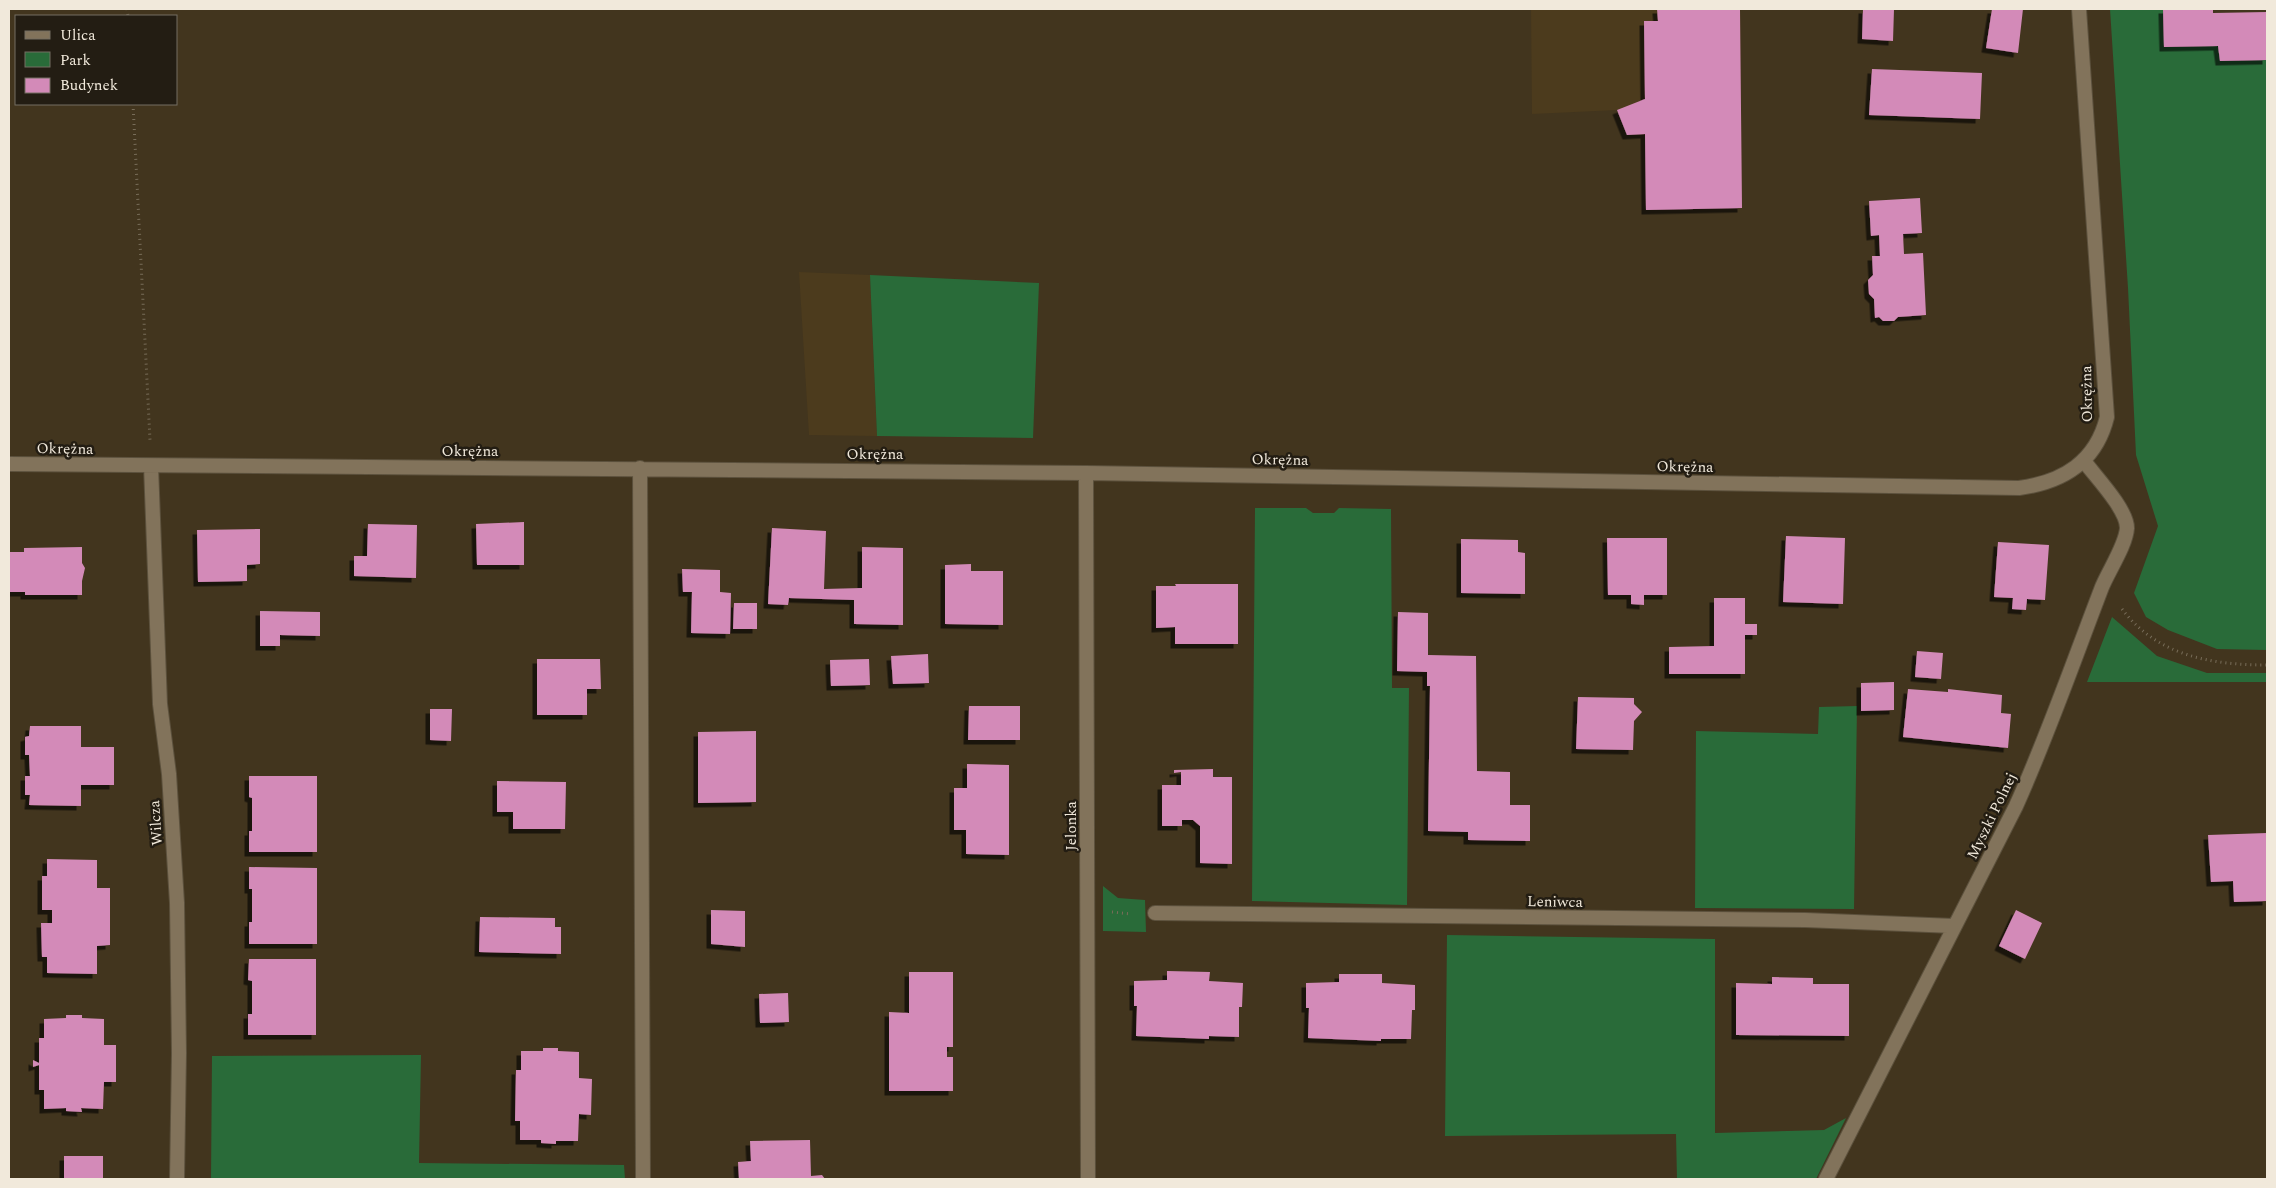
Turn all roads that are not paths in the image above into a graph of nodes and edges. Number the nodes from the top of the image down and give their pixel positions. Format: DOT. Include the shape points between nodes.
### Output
graph roads {
  1 [pos="2080,9"];
  2 [pos="2084,461"];
  3 [pos="9,464"];
  4 [pos="151,466"];
  5 [pos="640,468"];
  6 [pos="1086,473"];
  7 [pos="1155,913"];
  8 [pos="1954,926"];
  9 [pos="177,1179"];
  10 [pos="643,1179"];
  11 [pos="1088,1179"];
  12 [pos="1826,1179"];
  1 -- 2 [label="street, Okrężna" via="2107,417 2097,446"];
  2 -- 6 [label="street, Okrężna" via="2044,485 2019,488"];
  2 -- 8 [label="street, Myszki Polnej" via="2125,518 2127,528 2038,758"];
  3 -- 4 [label="street, Okrężna"];
  4 -- 5 [label="street, Okrężna"];
  4 -- 9 [label="street, Wilcza" via="160,704 169,774 177,912"];
  5 -- 6 [label="street, Okrężna"];
  5 -- 10 [label="street"];
  6 -- 11 [label="street, Jelonka"];
  7 -- 8 [label="street, Leniwca" via="1798,920"];
  8 -- 12 [label="street, Myszki Polnej"];
}
